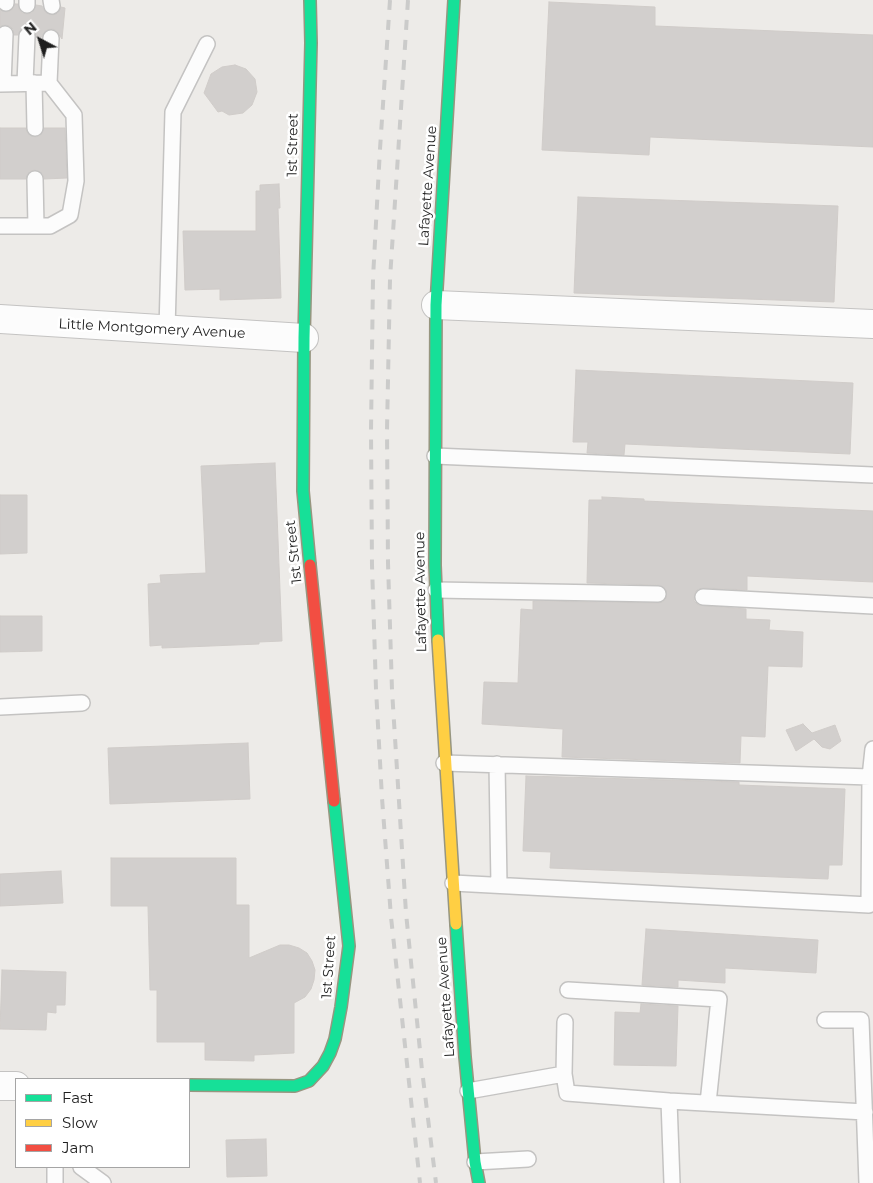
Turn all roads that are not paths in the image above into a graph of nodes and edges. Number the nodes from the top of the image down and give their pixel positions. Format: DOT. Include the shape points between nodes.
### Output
graph roads {
  1 [pos="310,0"];
  2 [pos="454,0"];
  3 [pos="5,34"];
  4 [pos="27,36"];
  5 [pos="50,38"];
  6 [pos="207,44"];
  7 [pos="36,83"];
  8 [pos="1,84"];
  9 [pos="36,128"];
  10 [pos="35,179"];
  11 [pos="0,226"];
  12 [pos="36,226"];
  13 [pos="436,305"];
  14 [pos="0,319"];
  15 [pos="873,324"];
  16 [pos="167,330"];
  17 [pos="304,338"];
  18 [pos="435,456"];
  19 [pos="873,475"];
  20 [pos="436,590"];
  21 [pos="658,594"];
  22 [pos="703,597"];
  23 [pos="873,606"];
  24 [pos="82,703"];
  25 [pos="0,707"];
  26 [pos="873,749"];
  27 [pos="444,763"];
  28 [pos="497,764"];
  29 [pos="870,777"];
  30 [pos="453,883"];
  31 [pos="499,885"];
  32 [pos="568,990"];
  33 [pos="824,1020"];
  34 [pos="565,1022"];
  35 [pos="564,1074"];
  36 [pos="190,1085"];
  37 [pos="0,1086"];
  38 [pos="15,1086"];
  39 [pos="468,1091"];
  40 [pos="669,1101"];
  41 [pos="708,1103"];
  42 [pos="864,1112"];
  43 [pos="528,1159"];
  44 [pos="475,1162"];
  45 [pos="55,1168"];
  46 [pos="82,1168"];
  47 [pos="55,1183"];
  48 [pos="103,1183"];
  49 [pos="479,1183"];
  50 [pos="672,1183"];
  51 [pos="867,1183"];
  1 -- 17 [label="street, 1st Street"];
  2 -- 13 [label="street, Lafayette Avenue"];
  3 -- 8 [label="lane"];
  4 -- 7 [label="lane"];
  5 -- 7 [label="lane"];
  6 -- 16 [label="lane" via="173,112"];
  7 -- 8 [label="lane"];
  7 -- 9 [label="lane"];
  7 -- 12 [label="lane" via="74,115 76,181 70,214 50,226"];
  10 -- 12 [label="lane"];
  11 -- 12 [label="lane"];
  13 -- 15 [label="street"];
  13 -- 18 [label="street, Lafayette Avenue"];
  14 -- 16 [label="street, Little Montgomery Avenue"];
  16 -- 17 [label="street, Little Montgomery Avenue"];
  17 -- 36 [label="street, 1st Street" via="303,491 349,946 341,1007 330,1053 323,1066 308,1081 284,1087"];
  18 -- 19 [label="lane"];
  18 -- 20 [label="street, Lafayette Avenue"];
  20 -- 21 [label="lane"];
  20 -- 27 [label="street, Lafayette Avenue"];
  22 -- 23 [label="lane"];
  24 -- 25 [label="lane"];
  26 -- 29 [label="lane"];
  27 -- 28 [label="lane"];
  27 -- 30 [label="street, Lafayette Avenue"];
  28 -- 29 [label="lane"];
  28 -- 31 [label="lane"];
  29 -- 31 [label="lane" via="868,905"];
  30 -- 31 [label="lane"];
  30 -- 39 [label="street, Lafayette Avenue"];
  32 -- 41 [label="lane" via="719,999"];
  33 -- 42 [label="lane" via="862,1020"];
  34 -- 35 [label="lane"];
  35 -- 39 [label="lane"];
  35 -- 40 [label="lane" via="567,1093"];
  37 -- 38 [label="street"];
  39 -- 44 [label="street, Lafayette Avenue"];
  40 -- 41 [label="lane"];
  40 -- 50 [label="lane"];
  41 -- 42 [label="lane"];
  42 -- 51 [label="lane"];
  43 -- 44 [label="lane"];
  44 -- 49 [label="street, Lafayette Avenue"];
  45 -- 47 [label="lane"];
  46 -- 48 [label="lane"];
}
